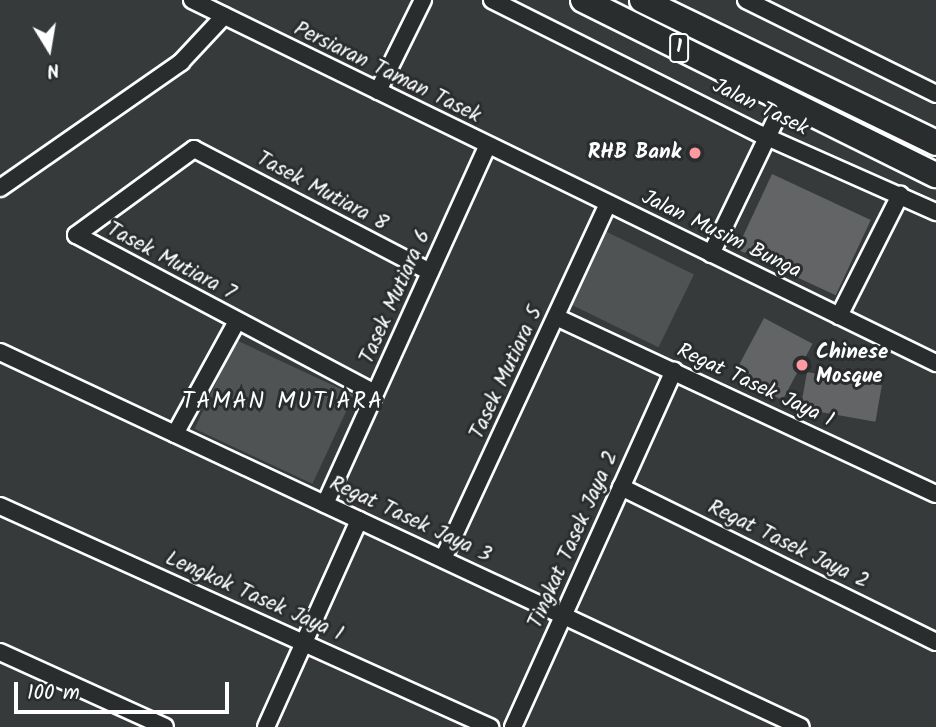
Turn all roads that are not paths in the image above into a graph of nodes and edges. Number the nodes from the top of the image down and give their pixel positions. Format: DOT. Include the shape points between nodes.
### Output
graph roads {
  1 [pos="192,0"];
  2 [pos="423,0"];
  3 [pos="492,0"];
  4 [pos="583,0"];
  5 [pos="642,0"];
  6 [pos="746,0"];
  7 [pos="224,16"];
  8 [pos="726,40"];
  9 [pos="378,91"];
  10 [pos="832,92"];
  11 [pos="936,94"];
  12 [pos="780,97"];
  13 [pos="763,139"];
  14 [pos="936,144"];
  15 [pos="488,145"];
  16 [pos="194,149"];
  17 [pos="936,174"];
  18 [pos="1,185"];
  19 [pos="901,195"];
  20 [pos="608,204"];
  21 [pos="936,212"];
  22 [pos="710,254"];
  23 [pos="430,272"];
  24 [pos="839,316"];
  25 [pos="556,317"];
  26 [pos="237,321"];
  27 [pos="0,352"];
  28 [pos="936,363"];
  29 [pos="674,371"];
  30 [pos="375,393"];
  31 [pos="175,434"];
  32 [pos="621,487"];
  33 [pos="936,494"];
  34 [pos="325,504"];
  35 [pos="0,506"];
  36 [pos="359,520"];
  37 [pos="443,559"];
  38 [pos="563,616"];
  39 [pos="936,642"];
  40 [pos="303,643"];
  41 [pos="0,652"];
  42 [pos="165,727"];
  43 [pos="266,727"];
  44 [pos="490,727"];
  45 [pos="513,727"];
  46 [pos="801,727"];
  1 -- 7 [label="street, Persiaran Taman Tasek"];
  2 -- 9 [label="street"];
  3 -- 13 [label="street, Jalan Tasek"];
  4 -- 12 [label="main road, 1"];
  5 -- 8 [label="main road, 1"];
  6 -- 11 [label="street"];
  7 -- 9 [label="street, Persiaran Taman Tasek"];
  7 -- 18 [label="street" via="181,62"];
  8 -- 10 [label="main road, 1"];
  8 -- 12 [label="main road" via="730,51 779,79"];
  9 -- 15 [label="street, Persiaran Taman Tasek"];
  10 -- 12 [label="main road" via="805,87"];
  10 -- 14 [label="main road, 1"];
  12 -- 13 [label="street"];
  12 -- 17 [label="main road, 1"];
  13 -- 19 [label="street, Jalan Tasek"];
  13 -- 22 [label="street"];
  15 -- 20 [label="street, Jalan Musim Bunga"];
  15 -- 23 [label="street, Tasek Mutiara 6"];
  16 -- 23 [label="street, Tasek Mutiara 8"];
  16 -- 26 [label="street, Tasek Mutiara 7" via="76,235"];
  19 -- 21 [label="street, Jalan Tasek"];
  19 -- 24 [label="street"];
  20 -- 22 [label="street, Jalan Musim Bunga"];
  20 -- 25 [label="street, Tasek Mutiara 5"];
  22 -- 24 [label="street, Jalan Musim Bunga"];
  23 -- 30 [label="street, Tasek Mutiara 6"];
  24 -- 28 [label="street, Jalan Musim Bunga"];
  25 -- 29 [label="street, Regat Tasek Jaya 1"];
  25 -- 37 [label="street, Tasek Mutiara 5"];
  26 -- 30 [label="street, Tasek Mutiara 7"];
  26 -- 31 [label="street"];
  27 -- 31 [label="street, Regat Tasek Jaya 3"];
  29 -- 32 [label="street, Tingkat Tasek Jaya 2"];
  29 -- 33 [label="street, Regat Tasek Jaya 1"];
  30 -- 34 [label="street, Tasek Mutiara 6"];
  31 -- 34 [label="street, Regat Tasek Jaya 3"];
  32 -- 38 [label="street, Tingkat Tasek Jaya 2"];
  32 -- 39 [label="street, Regat Tasek Jaya 2"];
  34 -- 36 [label="street, Regat Tasek Jaya 3"];
  35 -- 40 [label="street, Lengkok Tasek Jaya 1"];
  36 -- 37 [label="street, Regat Tasek Jaya 3"];
  36 -- 40 [label="street"];
  37 -- 38 [label="street, Regat Tasek Jaya 3"];
  38 -- 45 [label="street, Tingkat Tasek Jaya 2"];
  38 -- 46 [label="street, Regat Tasek Jaya 3"];
  40 -- 43 [label="street"];
  40 -- 44 [label="street, Lengkok Tasek Jaya 1"];
  41 -- 42 [label="street"];
}
